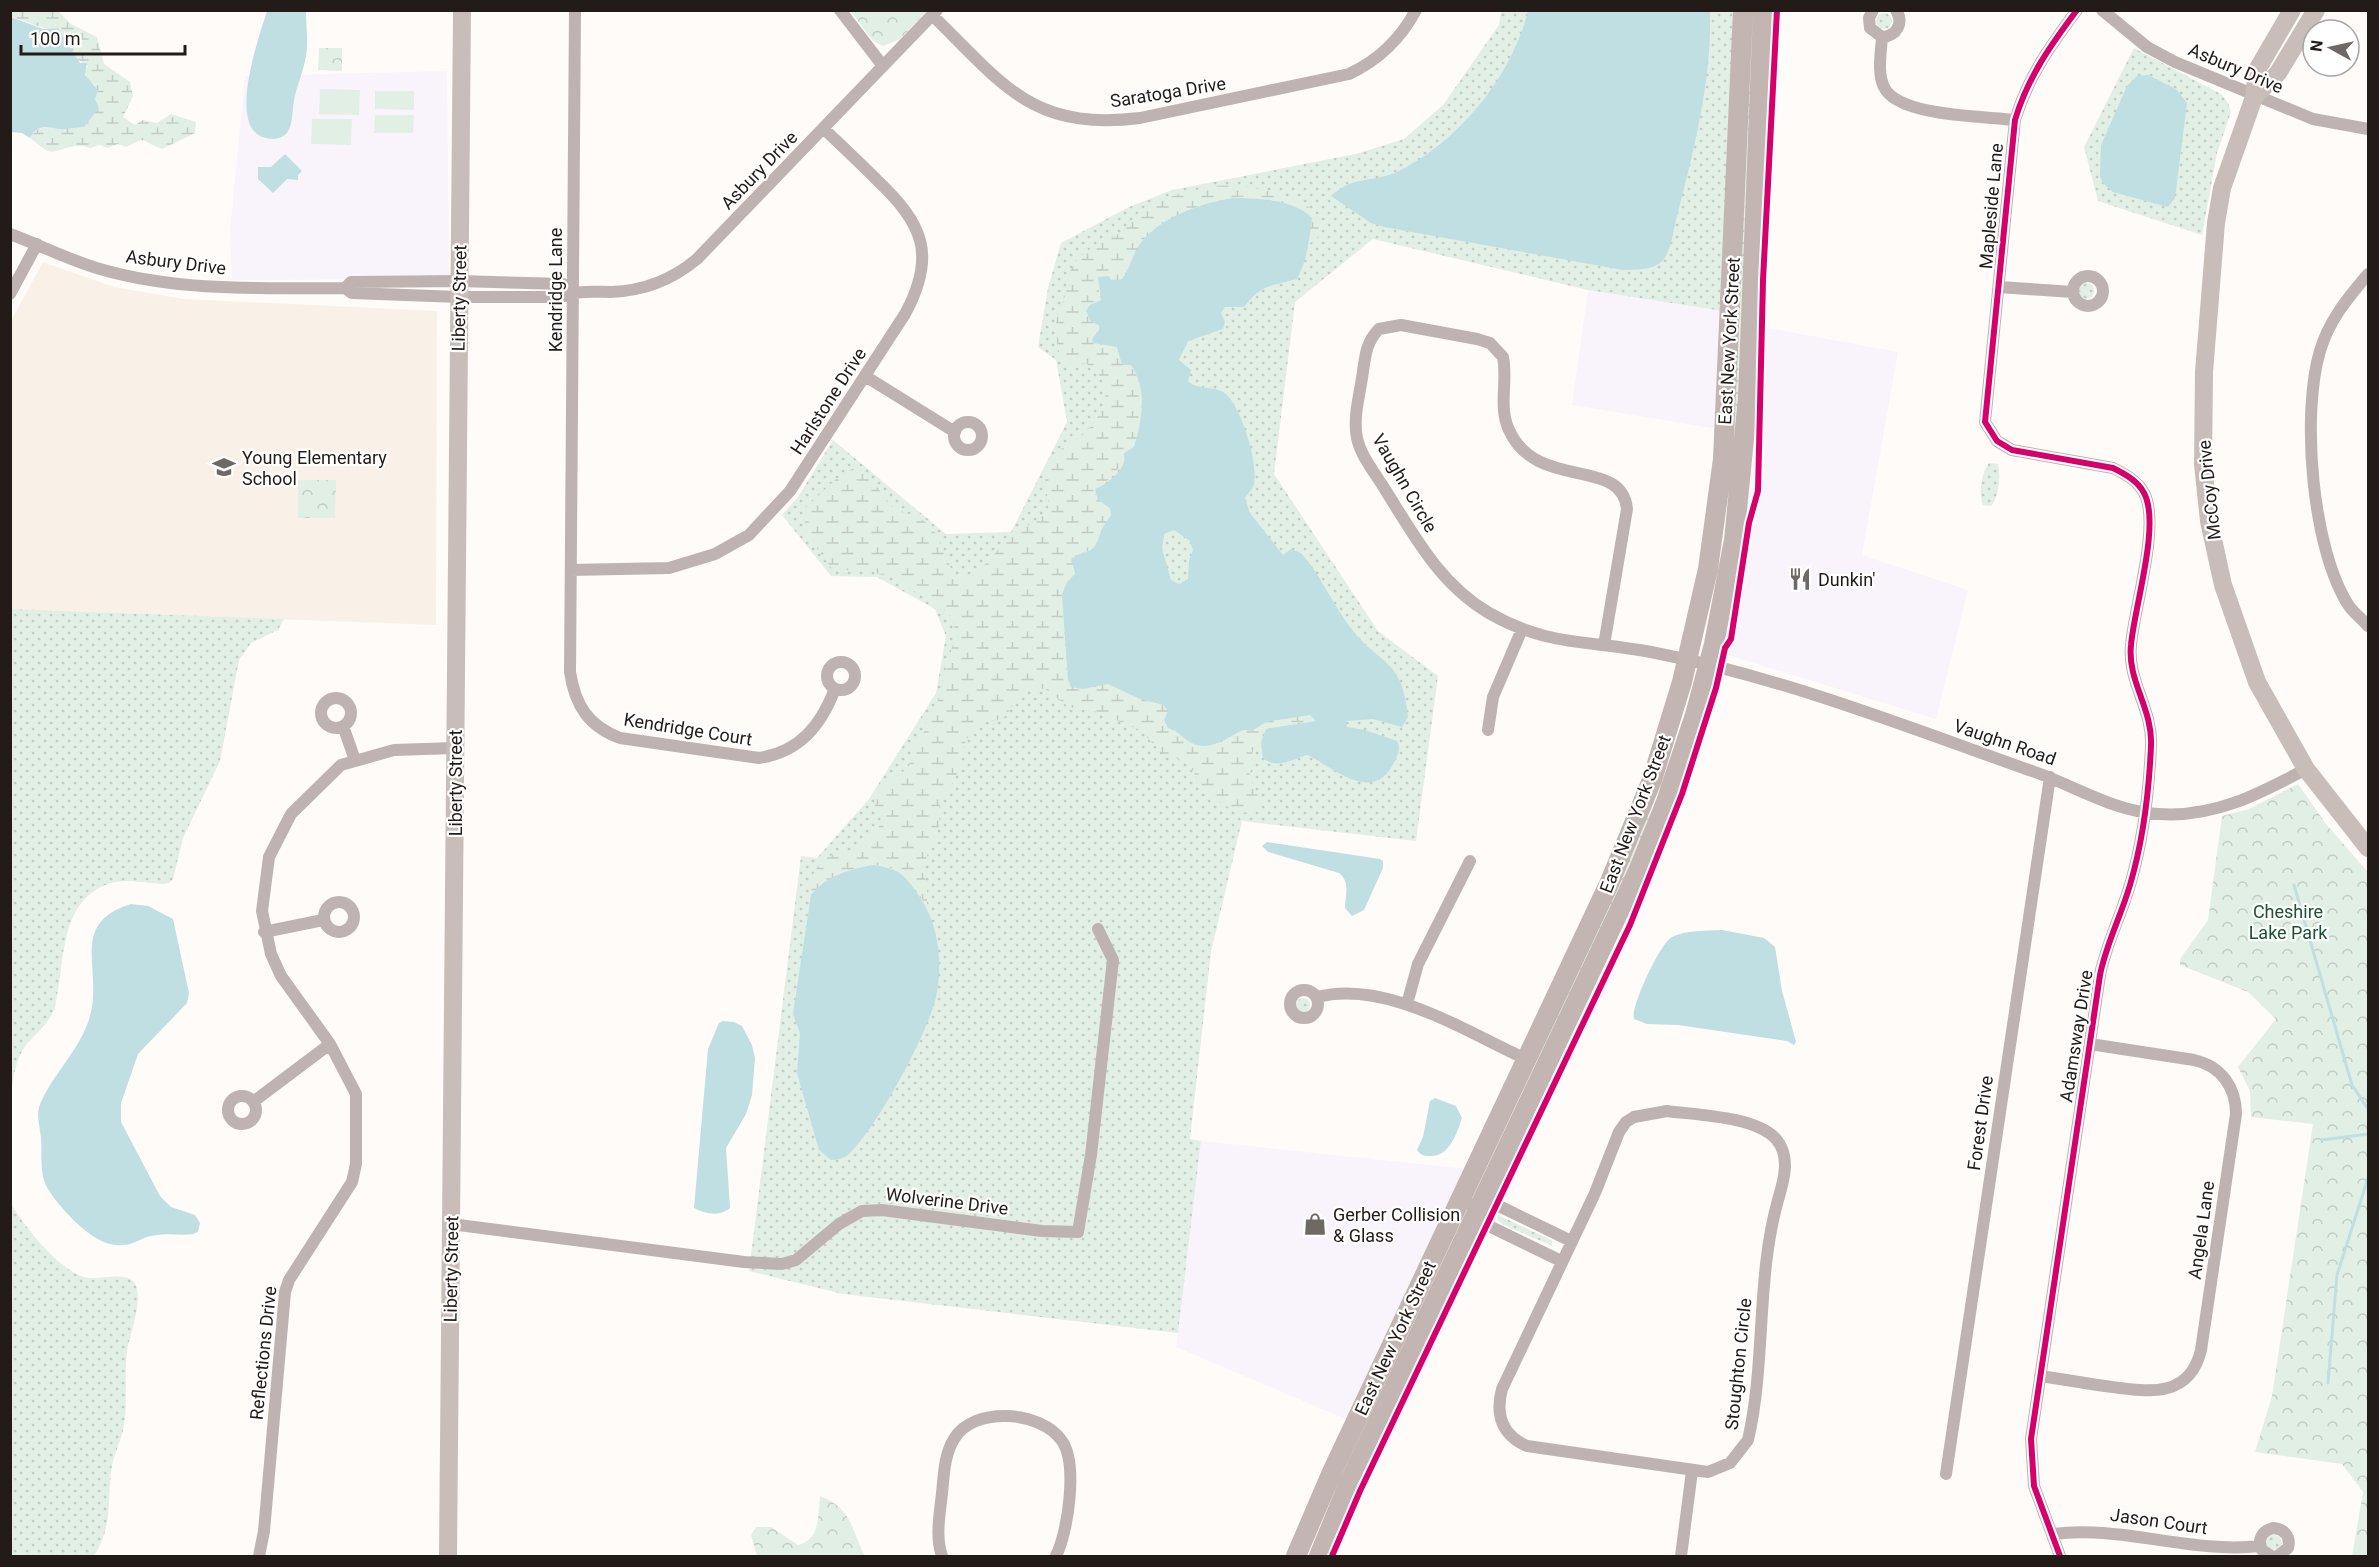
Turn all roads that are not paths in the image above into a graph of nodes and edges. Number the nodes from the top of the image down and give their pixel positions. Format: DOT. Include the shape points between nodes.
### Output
graph roads {
  1 [pos="462,10"];
  2 [pos="575,10"];
  3 [pos="840,10"];
  4 [pos="1416,10"];
  5 [pos="1743,10"];
  6 [pos="1763,10"];
  7 [pos="1873,10"];
  8 [pos="1896,10"];
  9 [pos="2077,10"];
  10 [pos="2102,10"];
  11 [pos="2292,10"];
  12 [pos="2316,10"];
  13 [pos="935,13"];
  14 [pos="1882,37"];
  15 [pos="882,66"];
  16 [pos="2254,97"];
  17 [pos="2015,120"];
  18 [pos="824,129"];
  19 [pos="2368,129"];
  20 [pos="10,234"];
  21 [pos="37,244"];
  22 [pos="2368,274"];
  23 [pos="1999,287"];
  24 [pos="459,289"];
  25 [pos="573,292"];
  26 [pos="2073,292"];
  27 [pos="10,294"];
  28 [pos="866,376"];
  29 [pos="1985,422"];
  30 [pos="955,432"];
  31 [pos="571,570"];
  32 [pos="2368,626"];
  33 [pos="1521,629"];
  34 [pos="1604,645"];
  35 [pos="1688,661"];
  36 [pos="1708,665"];
  37 [pos="835,689"];
  38 [pos="344,726"];
  39 [pos="1488,730"];
  40 [pos="455,748"];
  41 [pos="355,760"];
  42 [pos="2306,769"];
  43 [pos="2050,777"];
  44 [pos="2144,813"];
  45 [pos="2368,848"];
  46 [pos="1470,861"];
  47 [pos="323,920"];
  48 [pos="1098,929"];
  49 [pos="264,933"];
  50 [pos="1317,997"];
  51 [pos="1407,1004"];
  52 [pos="330,1044"];
  53 [pos="2090,1044"];
  54 [pos="1526,1059"];
  55 [pos="254,1102"];
  56 [pos="1460,1200"];
  57 [pos="1479,1208"];
  58 [pos="451,1224"];
  59 [pos="1571,1241"];
  60 [pos="1561,1261"];
  61 [pos="2040,1376"];
  62 [pos="1692,1471"];
  63 [pos="1946,1474"];
  64 [pos="2053,1534"];
  65 [pos="2260,1546"];
  66 [pos="259,1557"];
  67 [pos="448,1557"];
  68 [pos="942,1557"];
  69 [pos="1056,1557"];
  70 [pos="1296,1557"];
  71 [pos="1319,1557"];
  72 [pos="1681,1557"];
  73 [pos="2060,1557"];
  74 [pos="2271,1557"];
  75 [pos="2278,1557"];
  1 -- 24 [label="street, Liberty Street"];
  2 -- 25 [label="street, Kendridge Lane"];
  3 -- 15 [label="street"];
  4 -- 13 [label="street, Saratoga Drive" via="1401,35 1379,58 1349,74 1109,121 1055,114 1024,100 998,79"];
  5 -- 35 [label="main road, East New York Street" via="1723,459 1708,569"];
  6 -- 36 [label="main road, East New York Street" via="1744,456 1729,572"];
  7 -- 14 [label="street" via="1870,28"];
  8 -- 14 [label="street" via="1899,27 1892,35"];
  9 -- 17 [label="street, Mapleside Lane" via="2039,61"];
  10 -- 16 [label="street, Asbury Drive" via="2157,53"];
  11 -- 16 [label="street, McCoy Drive" via="2258,70"];
  12 -- 16 [label="street, McCoy Drive" via="2278,73"];
  13 -- 15 [label="street, Asbury Drive"];
  14 -- 17 [label="street" via="1882,80 1896,100 1917,109"];
  15 -- 18 [label="street, Asbury Drive"];
  16 -- 19 [label="street, Asbury Drive" via="2313,119"];
  16 -- 42 [label="street, McCoy Drive" via="2228,168 2216,223 2204,372 2203,464 2223,585 2238,630 2258,682"];
  17 -- 23 [label="street, Mapleside Lane"];
  18 -- 25 [label="street, Asbury Drive" via="687,268 638,288"];
  18 -- 28 [label="street, Harlstone Drive" via="903,206 915,223 924,251 914,297"];
  20 -- 21 [label="street, Asbury Drive"];
  21 -- 24 [label="street, Asbury Drive" via="100,269 174,284 345,288 352,293"];
  21 -- 27 [label="street"];
  22 -- 32 [label="street" via="2342,305 2320,351 2311,426 2314,479 2331,565 2350,607"];
  23 -- 26 [label="street"];
  23 -- 29 [label="street, Mapleside Lane"];
  24 -- 25 [label="street, Asbury Drive" via="561,297"];
  24 -- 40 [label="street, Liberty Street"];
  25 -- 31 [label="street, Kendridge Lane"];
  28 -- 30 [label="street"];
  28 -- 31 [label="street, Harlstone Drive" via="782,503 749,535 715,554 669,568"];
  29 -- 44 [label="street, Adamsway Drive" via="1996,441 2012,450 2113,468 2132,479 2145,494 2150,526 2131,646 2133,674 2152,730"];
  31 -- 37 [label="street, Kendridge Court" via="572,685 585,717 609,734 633,741 749,757 769,756 794,748 807,737 825,713"];
  33 -- 34 [label="street, Vaughn Circle" via="1567,642"];
  33 -- 34 [label="street, Vaughn Circle" via="1487,611 1437,569 1361,451 1356,422 1364,360 1371,337 1379,329 1401,325 1490,344 1503,357 1504,414 1517,444 1538,462 1608,480 1622,491 1627,509"];
  33 -- 39 [label="street" via="1493,697"];
  34 -- 35 [label="street, Vaughn Circle"];
  35 -- 36 [label="street, Vaughn Road"];
  35 -- 54 [label="main road, East New York Street" via="1656,769 1632,832"];
  36 -- 43 [label="street, Vaughn Road" via="1765,678"];
  36 -- 57 [label="main road, East New York Street" via="1675,777 1639,869"];
  38 -- 41 [label="street"];
  40 -- 41 [label="street, Reflections Drive" via="394,750"];
  40 -- 58 [label="street, Liberty Street"];
  41 -- 49 [label="street, Reflections Drive" via="341,765 302,800 282,828 264,878"];
  42 -- 44 [label="street, Vaughn Road" via="2226,807 2174,814"];
  42 -- 45 [label="street, McCoy Drive"];
  43 -- 44 [label="street, Vaughn Road"];
  43 -- 63 [label="street, Forest Drive"];
  44 -- 53 [label="street, Adamsway Drive" via="2130,884 2103,962"];
  46 -- 51 [label="street" via="1418,964"];
  47 -- 49 [label="street"];
  48 -- 58 [label="street, Wolverine Drive" via="1113,960 1091,1155 1078,1232 862,1211 839,1224 796,1260 782,1264"];
  49 -- 52 [label="street, Reflections Drive" via="281,976"];
  50 -- 51 [label="street" via="1353,994"];
  51 -- 54 [label="street"];
  52 -- 55 [label="street"];
  52 -- 66 [label="street, Reflections Drive" via="356,1094 356,1164 349,1189 299,1262 285,1292"];
  53 -- 61 [label="street, Adamsway Drive"];
  53 -- 61 [label="street, Angela Lane" via="2194,1060 2208,1064 2228,1080 2236,1107 2201,1350 2194,1368 2182,1382 2154,1392"];
  54 -- 56 [label="main road, East New York Street"];
  56 -- 57 [label="street"];
  56 -- 70 [label="main road, East New York Street" via="1327,1482"];
  57 -- 59 [label="street" via="1501,1207"];
  57 -- 60 [label="street" via="1487,1225"];
  57 -- 71 [label="main road, East New York Street" via="1349,1483"];
  58 -- 67 [label="street, Liberty Street"];
  59 -- 60 [label="street, Stoughton Circle"];
  59 -- 62 [label="street, Stoughton Circle" via="1619,1132 1634,1117 1667,1111 1735,1121 1769,1133 1783,1150 1785,1176 1769,1242 1748,1440 1739,1455 1720,1469"];
  60 -- 62 [label="street, Stoughton Circle" via="1502,1389 1500,1415 1508,1434 1540,1449"];
  61 -- 64 [label="street, Adamsway Drive" via="2030,1459 2034,1486"];
  62 -- 72 [label="street"];
  64 -- 65 [label="street, Jason Court" via="2087,1531 2225,1548"];
  64 -- 73 [label="street, Adamsway Drive"];
  65 -- 74 [label="street"];
  65 -- 75 [label="street" via="2264,1532 2273,1528 2283,1530 2289,1543 2286,1552"];
  68 -- 69 [label="street" via="939,1524 949,1448 963,1428 974,1421 1000,1417 1041,1423 1053,1430 1068,1452 1071,1478 1063,1537"];
}
